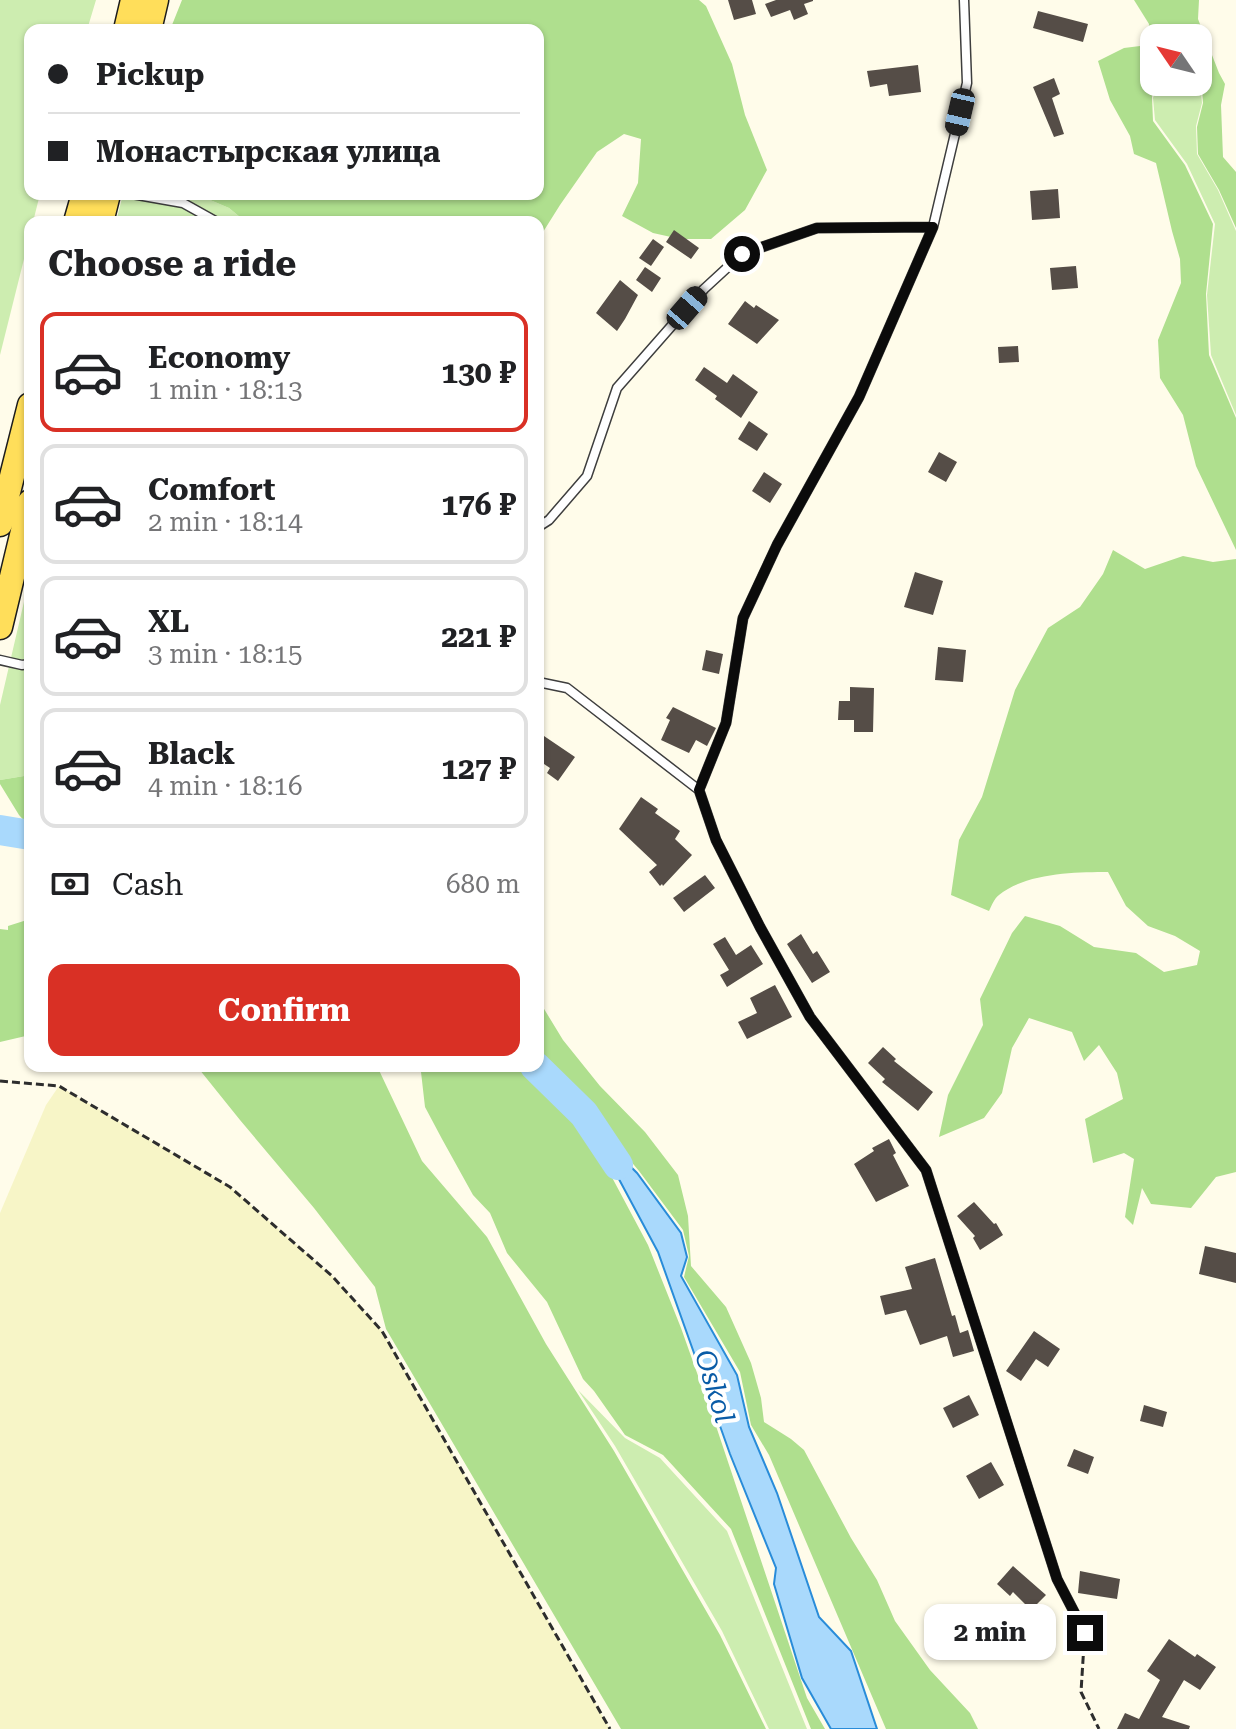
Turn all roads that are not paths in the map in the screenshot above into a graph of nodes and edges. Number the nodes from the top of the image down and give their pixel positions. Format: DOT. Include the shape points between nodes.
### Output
graph roads {
  1 [pos="133,0"];
  2 [pos="156,0"];
  3 [pos="964,0"];
  4 [pos="127,24"];
  5 [pos="150,24"];
  6 [pos="166,200"];
  7 [pos="206,216"];
  8 [pos="933,227"];
  9 [pos="24,429"];
  10 [pos="544,523"];
  11 [pos="0,524"];
  12 [pos="24,525"];
  13 [pos="0,627"];
  14 [pos="0,660"];
  15 [pos="24,665"];
  16 [pos="544,683"];
  17 [pos="699,790"];
  18 [pos="1085,1633"];
  1 -- 4 [label="main road"];
  2 -- 5 [label="main road"];
  3 -- 8 [label="lane" via="967,83"];
  6 -- 7 [label="lane"];
  8 -- 10 [label="lane" via="817,228 742,254 617,388 587,476"];
  8 -- 17 [label="lane" via="859,397 743,618 726,723"];
  9 -- 11 [label="main road"];
  12 -- 13 [label="main road"];
  14 -- 15 [label="lane"];
  16 -- 17 [label="lane" via="567,688"];
  17 -- 18 [label="lane" via="716,840 810,1017 926,1170 1057,1579"];
}
